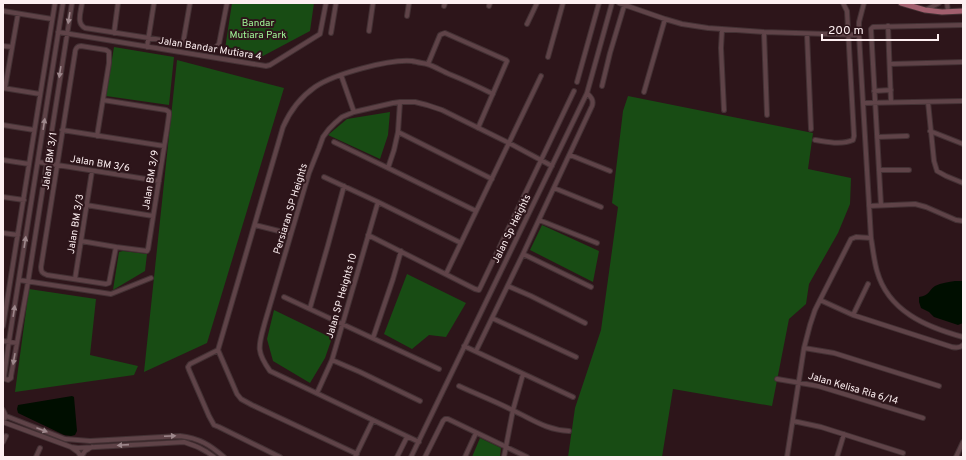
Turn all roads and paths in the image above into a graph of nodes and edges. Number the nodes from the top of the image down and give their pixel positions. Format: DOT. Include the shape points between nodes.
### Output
graph roads {
  1 [pos="55,3"];
  2 [pos="63,3"];
  3 [pos="72,3"];
  4 [pos="82,3"];
  5 [pos="118,3"];
  6 [pos="154,3"];
  7 [pos="190,3"];
  8 [pos="227,3"];
  9 [pos="326,3"];
  10 [pos="336,3"];
  11 [pos="373,3"];
  12 [pos="409,3"];
  13 [pos="537,3"];
  14 [pos="563,3"];
  15 [pos="599,3"];
  16 [pos="612,3"];
  17 [pos="619,3"];
  18 [pos="844,3"];
  19 [pos="864,3"];
  20 [pos="901,3"];
  21 [pos="939,3"];
  22 [pos="947,3"];
  23 [pos="625,4"];
  24 [pos="925,10"];
  25 [pos="3,11"];
  26 [pos="963,11"];
  27 [pos="948,12"];
  28 [pos="18,14"];
  29 [pos="407,16"];
  30 [pos="52,19"];
  31 [pos="665,19"];
  32 [pos="527,24"];
  33 [pos="963,25"];
  34 [pos="888,26"];
  35 [pos="722,30"];
  36 [pos="369,31"];
  37 [pos="58,32"];
  38 [pos="764,32"];
  39 [pos="114,33"];
  40 [pos="66,34"];
  41 [pos="331,34"];
  42 [pos="807,34"];
  43 [pos="848,35"];
  44 [pos="859,35"];
  45 [pos="149,38"];
  46 [pos="184,43"];
  47 [pos="3,46"];
  48 [pos="12,47"];
  49 [pos="147,47"];
  50 [pos="548,57"];
  51 [pos="963,62"];
  52 [pos="428,64"];
  53 [pos="890,64"];
  54 [pos="341,75"];
  55 [pos="541,76"];
  56 [pos="577,82"];
  57 [pos="602,86"];
  58 [pos="4,88"];
  59 [pos="891,90"];
  60 [pos="574,91"];
  61 [pos="874,91"];
  62 [pos="644,92"];
  63 [pos="586,93"];
  64 [pos="40,94"];
  65 [pos="493,94"];
  66 [pos="103,100"];
  67 [pos="963,101"];
  68 [pos="400,102"];
  69 [pos="892,102"];
  70 [pos="928,102"];
  71 [pos="863,103"];
  72 [pos="875,103"];
  73 [pos="724,110"];
  74 [pos="354,112"];
  75 [pos="767,115"];
  76 [pos="3,125"];
  77 [pos="478,128"];
  78 [pos="811,129"];
  79 [pos="34,130"];
  80 [pos="62,130"];
  81 [pos="930,130"];
  82 [pos="398,132"];
  83 [pos="97,136"];
  84 [pos="907,136"];
  85 [pos="877,137"];
  86 [pos="815,140"];
  87 [pos="334,142"];
  88 [pos="509,143"];
  89 [pos="963,144"];
  90 [pos="164,146"];
  91 [pos="570,155"];
  92 [pos="3,160"];
  93 [pos="540,160"];
  94 [pos="38,162"];
  95 [pos="29,164"];
  96 [pos="46,164"];
  97 [pos="57,165"];
  98 [pos="552,166"];
  99 [pos="388,168"];
  100 [pos="879,170"];
  101 [pos="909,170"];
  102 [pos="92,171"];
  103 [pos="610,171"];
  104 [pos="324,177"];
  105 [pos="492,179"];
  106 [pos="159,181"];
  107 [pos="963,183"];
  108 [pos="344,186"];
  109 [pos="554,188"];
  110 [pos="3,196"];
  111 [pos="24,200"];
  112 [pos="378,202"];
  113 [pos="86,205"];
  114 [pos="881,205"];
  115 [pos="869,206"];
  116 [pos="601,207"];
  117 [pos="476,211"];
  118 [pos="153,216"];
  119 [pos="539,220"];
  120 [pos="963,221"];
  121 [pos="255,226"];
  122 [pos="3,233"];
  123 [pos="291,234"];
  124 [pos="18,235"];
  125 [pos="368,235"];
  126 [pos="871,238"];
  127 [pos="81,240"];
  128 [pos="461,243"];
  129 [pos="596,244"];
  130 [pos="116,247"];
  131 [pos="401,251"];
  132 [pos="523,254"];
  133 [pos="446,274"];
  134 [pos="151,278"];
  135 [pos="75,279"];
  136 [pos="19,280"];
  137 [pos="28,282"];
  138 [pos="868,284"];
  139 [pos="508,286"];
  140 [pos="591,287"];
  141 [pos="284,297"];
  142 [pos="820,300"];
  143 [pos="310,308"];
  144 [pos="852,315"];
  145 [pos="492,318"];
  146 [pos="342,323"];
  147 [pos="585,323"];
  148 [pos="3,326"];
  149 [pos="963,336"];
  150 [pos="374,338"];
  151 [pos="3,340"];
  152 [pos="9,342"];
  153 [pos="17,343"];
  154 [pos="963,345"];
  155 [pos="464,346"];
  156 [pos="804,348"];
  157 [pos="218,350"];
  158 [pos="476,350"];
  159 [pos="576,357"];
  160 [pos="332,360"];
  161 [pos="439,369"];
  162 [pos="523,374"];
  163 [pos="777,379"];
  164 [pos="798,382"];
  165 [pos="459,386"];
  166 [pos="939,386"];
  167 [pos="317,394"];
  168 [pos="573,397"];
  169 [pos="420,401"];
  170 [pos="3,410"];
  171 [pos="513,410"];
  172 [pos="6,416"];
  173 [pos="923,418"];
  174 [pos="373,420"];
  175 [pos="793,421"];
  176 [pos="3,422"];
  177 [pos="569,431"];
  178 [pos="476,433"];
  179 [pos="844,434"];
  180 [pos="6,436"];
  181 [pos="407,437"];
  182 [pos="3,442"];
  183 [pos="419,442"];
  184 [pos="963,442"];
  185 [pos="70,446"];
  186 [pos="505,446"];
  187 [pos="93,447"];
  188 [pos="40,448"];
  189 [pos="903,453"];
  190 [pos="356,455"];
  191 [pos="36,457"];
  192 [pos="81,457"];
  193 [pos="214,457"];
  194 [pos="224,457"];
  195 [pos="280,457"];
  196 [pos="397,457"];
  197 [pos="411,457"];
  198 [pos="425,457"];
  199 [pos="465,457"];
  200 [pos="504,457"];
  201 [pos="528,457"];
  202 [pos="787,457"];
  203 [pos="837,457"];
  204 [pos="956,457"];
  1 -- 30 [label="street"];
  2 -- 37 [label="street"];
  3 -- 40 [label="street, one-way"];
  4 -- 39 [label="street" via="80,24 84,28"];
  5 -- 39 [label="street"];
  6 -- 45 [label="street"];
  7 -- 46 [label="street"];
  8 -- 46 [label="street" via="218,46 213,48"];
  9 -- 49 [label="street, Jalan Bandar Mutiara 4" via="320,34 266,66"];
  10 -- 41 [label="street"];
  11 -- 36 [label="street"];
  12 -- 29 [label="street"];
  13 -- 32 [label="street"];
  14 -- 50 [label="street"];
  15 -- 56 [label="street"];
  16 -- 63 [label="street, Jalan Sp Heights"];
  17 -- 23 [label="street"];
  18 -- 43 [label="street"];
  19 -- 44 [label="street"];
  20 -- 24 [label="main road"];
  21 -- 24 [label="street"];
  22 -- 27 [label="street"];
  23 -- 31 [label="street"];
  23 -- 57 [label="street"];
  24 -- 27 [label="main road"];
  25 -- 28 [label="street"];
  26 -- 27 [label="main road"];
  28 -- 30 [label="street"];
  28 -- 48 [label="street"];
  30 -- 64 [label="street"];
  31 -- 35 [label="street"];
  31 -- 62 [label="street"];
  33 -- 34 [label="street"];
  34 -- 53 [label="street"];
  34 -- 61 [label="street" via="871,29"];
  35 -- 38 [label="street"];
  35 -- 73 [label="street"];
  37 -- 40 [label="street, Jalan Bandar Mutiara 4"];
  94 -- 37 [label="street, one-way"];
  38 -- 42 [label="street"];
  38 -- 75 [label="street"];
  39 -- 45 [label="street"];
  40 -- 49 [label="street, Jalan Bandar Mutiara 4"];
  40 -- 96 [label="street, one-way"];
  42 -- 43 [label="street"];
  42 -- 78 [label="street"];
  43 -- 44 [label="street"];
  43 -- 86 [label="street" via="854,136 852,140 845,142"];
  44 -- 71 [label="street"];
  45 -- 46 [label="street"];
  45 -- 49 [label="street"];
  47 -- 48 [label="street"];
  48 -- 58 [label="street"];
  51 -- 53 [label="street"];
  52 -- 54 [label="street" via="394,62"];
  52 -- 65 [label="street"];
  52 -- 65 [label="street" via="440,35 445,33 506,60 507,64"];
  53 -- 59 [label="street"];
  54 -- 74 [label="street"];
  54 -- 121 [label="street" via="315,87 287,118"];
  55 -- 88 [label="street"];
  58 -- 64 [label="street"];
  59 -- 61 [label="street"];
  59 -- 69 [label="street"];
  60 -- 93 [label="street"];
  61 -- 72 [label="street"];
  63 -- 91 [label="street" via="593,103"];
  63 -- 98 [label="street, Jalan Sp Heights"];
  64 -- 79 [label="street"];
  65 -- 77 [label="street"];
  66 -- 80 [label="street, Jalan BM 3/1" via="109,52 77,47"];
  66 -- 83 [label="street"];
  66 -- 90 [label="street, Jalan BM 3/9" via="169,112"];
  67 -- 70 [label="street"];
  68 -- 74 [label="street, Persiaran SP Heights"];
  68 -- 77 [label="street, Persiaran SP Heights" via="415,102 442,110"];
  68 -- 82 [label="street"];
  69 -- 70 [label="street"];
  69 -- 72 [label="street"];
  70 -- 81 [label="street"];
  71 -- 72 [label="street"];
  71 -- 115 [label="street"];
  72 -- 85 [label="street"];
  74 -- 123 [label="street, Persiaran SP Heights" via="342,117 323,138 309,173"];
  76 -- 79 [label="street"];
  77 -- 88 [label="street, Persiaran SP Heights"];
  79 -- 95 [label="street"];
  80 -- 83 [label="street"];
  80 -- 97 [label="street, Jalan BM 3/1"];
  81 -- 89 [label="street"];
  81 -- 107 [label="street" via="937,171"];
  82 -- 99 [label="street"];
  82 -- 105 [label="street"];
  83 -- 90 [label="street"];
  84 -- 85 [label="street"];
  85 -- 100 [label="street"];
  87 -- 99 [label="street"];
  88 -- 93 [label="street, Persiaran SP Heights"];
  88 -- 105 [label="street"];
  90 -- 106 [label="street, Jalan BM 3/9"];
  91 -- 103 [label="street"];
  91 -- 109 [label="street"];
  92 -- 95 [label="street"];
  93 -- 98 [label="street, Persiaran SP Heights"];
  93 -- 133 [label="street" via="479,290"];
  94 -- 96 [label="street, Jalan BM 3/6"];
  136 -- 94 [label="street, one-way"];
  95 -- 111 [label="street"];
  96 -- 97 [label="street, Jalan BM 3/6"];
  96 -- 137 [label="street"];
  97 -- 102 [label="street, Jalan BM 3/6"];
  97 -- 135 [label="street, Jalan BM 3/1" via="41,271 47,275"];
  98 -- 155 [label="street, Jalan Sp Heights"];
  99 -- 117 [label="street"];
  100 -- 101 [label="street"];
  100 -- 114 [label="street"];
  102 -- 106 [label="street, Jalan BM 3/6"];
  102 -- 113 [label="street, Jalan BM 3/3"];
  104 -- 108 [label="street"];
  105 -- 117 [label="street"];
  106 -- 118 [label="street, Jalan BM 3/9"];
  108 -- 112 [label="street"];
  108 -- 143 [label="street"];
  109 -- 116 [label="street"];
  109 -- 119 [label="street"];
  110 -- 111 [label="street"];
  111 -- 124 [label="street"];
  112 -- 125 [label="street, Jalan SP Heights 10"];
  112 -- 128 [label="street"];
  113 -- 118 [label="street"];
  113 -- 127 [label="street, Jalan BM 3/3"];
  114 -- 115 [label="street"];
  114 -- 120 [label="street" via="915,204"];
  115 -- 126 [label="street"];
  117 -- 128 [label="street"];
  118 -- 130 [label="street, Jalan BM 3/9" via="147,251"];
  119 -- 129 [label="street"];
  119 -- 132 [label="street"];
  121 -- 123 [label="street"];
  121 -- 157 [label="street"];
  122 -- 124 [label="street"];
  123 -- 167 [label="street, Persiaran SP Heights" via="259,349 270,371"];
  124 -- 148 [label="street"];
  125 -- 131 [label="street"];
  125 -- 146 [label="street, Jalan SP Heights 10"];
  126 -- 142 [label="street" via="851,239"];
  126 -- 149 [label="street" via="879,278 888,295 898,306 925,324"];
  127 -- 130 [label="street"];
  127 -- 135 [label="street, Jalan BM 3/3"];
  128 -- 133 [label="street"];
  130 -- 135 [label="street" via="109,283"];
  131 -- 133 [label="street"];
  131 -- 150 [label="street"];
  132 -- 139 [label="street"];
  132 -- 140 [label="street"];
  134 -- 137 [label="street" via="111,294"];
  136 -- 137 [label="street"];
  152 -- 136 [label="street, one-way"];
  137 -- 153 [label="street"];
  138 -- 144 [label="street"];
  139 -- 145 [label="street"];
  139 -- 147 [label="street"];
  141 -- 143 [label="street"];
  142 -- 144 [label="street"];
  142 -- 156 [label="street"];
  143 -- 146 [label="street"];
  144 -- 154 [label="street" via="952,347 958,348"];
  145 -- 158 [label="street"];
  145 -- 159 [label="street"];
  146 -- 150 [label="street"];
  146 -- 160 [label="street, Jalan SP Heights 10"];
  150 -- 161 [label="street"];
  151 -- 152 [label="street"];
  152 -- 153 [label="street"];
  153 -- 152 [label="street, one-way" via="11,378 6,380 4,377"];
  155 -- 158 [label="street"];
  155 -- 183 [label="street, Jalan Sp Heights"];
  156 -- 164 [label="street"];
  156 -- 166 [label="street" via="834,353"];
  157 -- 190 [label="street" via="237,394 242,399"];
  157 -- 195 [label="street" via="188,367 214,425"];
  158 -- 162 [label="street"];
  160 -- 167 [label="street, Jalan SP Heights 10"];
  160 -- 169 [label="street"];
  162 -- 168 [label="street"];
  162 -- 171 [label="street"];
  163 -- 164 [label="street, Jalan Kelisa Ria 6/14"];
  164 -- 173 [label="street, Jalan Kelisa Ria 6/14"];
  164 -- 175 [label="street"];
  165 -- 171 [label="street"];
  167 -- 174 [label="street, Persiaran SP Heights"];
  170 -- 172 [label="street"];
  171 -- 177 [label="street" via="549,428"];
  171 -- 186 [label="street"];
  172 -- 176 [label="street"];
  172 -- 194 [label="street, one-way" via="65,439 80,441 191,437 207,444"];
  174 -- 181 [label="street, Persiaran SP Heights"];
  174 -- 190 [label="street"];
  175 -- 179 [label="street"];
  175 -- 202 [label="street"];
  176 -- 185 [label="street"];
  178 -- 186 [label="street"];
  178 -- 198 [label="street" via="445,419"];
  178 -- 199 [label="street"];
  179 -- 189 [label="street"];
  179 -- 203 [label="street"];
  180 -- 182 [label="street"];
  181 -- 183 [label="street, Persiaran SP Heights"];
  181 -- 196 [label="street"];
  183 -- 197 [label="street, Jalan Sp Heights"];
  184 -- 204 [label="street"];
  185 -- 187 [label="street"];
  185 -- 192 [label="street"];
  186 -- 200 [label="street"];
  186 -- 201 [label="street"];
  187 -- 192 [label="street"];
  193 -- 187 [label="street, one-way" via="206,450 184,442"];
  188 -- 191 [label="street"];
}
